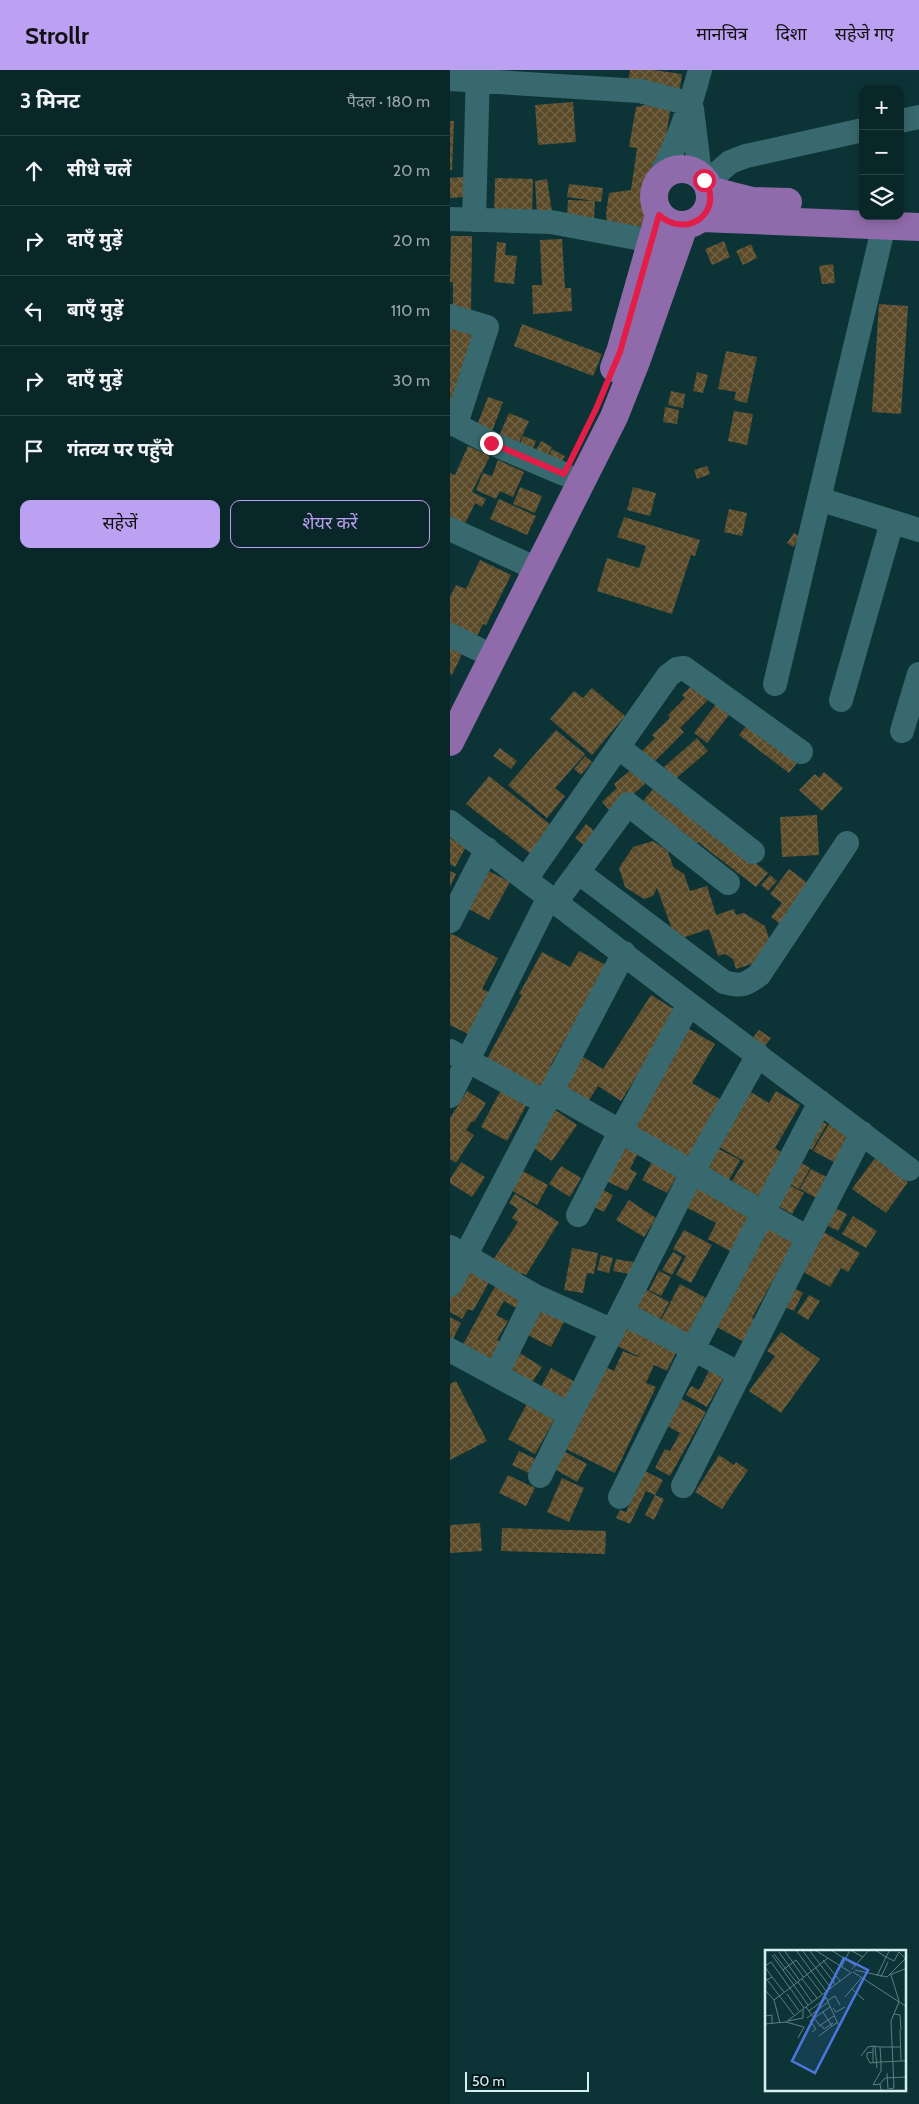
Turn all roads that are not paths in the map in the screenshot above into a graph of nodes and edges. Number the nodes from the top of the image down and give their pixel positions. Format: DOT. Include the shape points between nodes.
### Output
graph roads {
  1 [pos="700,70"];
  2 [pos="478,75"];
  3 [pos="450,79"];
  4 [pos="691,104"];
  5 [pos="919,117"];
  6 [pos="904,120"];
  7 [pos="859,131"];
  8 [pos="659,179"];
  9 [pos="705,182"];
  10 [pos="859,206"];
  11 [pos="919,208"];
  12 [pos="904,212"];
  13 [pos="659,215"];
  14 [pos="859,217"];
  15 [pos="450,219"];
  16 [pos="474,220"];
  17 [pos="891,220"];
  18 [pos="902,220"];
  19 [pos="693,222"];
  20 [pos="919,227"];
  21 [pos="652,241"];
  22 [pos="450,316"];
  23 [pos="453,423"];
  24 [pos="564,474"];
  25 [pos="819,499"];
  26 [pos="892,522"];
  27 [pos="450,529"];
  28 [pos="919,530"];
  29 [pos="529,565"];
  30 [pos="450,635"];
  31 [pos="478,649"];
  32 [pos="919,674"];
  33 [pos="775,684"];
  34 [pos="841,700"];
  35 [pos="450,707"];
  36 [pos="902,731"];
  37 [pos="450,742"];
  38 [pos="618,747"];
  39 [pos="801,752"];
  40 [pos="450,822"];
  41 [pos="848,843"];
  42 [pos="487,850"];
  43 [pos="753,852"];
  44 [pos="578,872"];
  45 [pos="526,879"];
  46 [pos="728,883"];
  47 [pos="553,899"];
  48 [pos="450,921"];
  49 [pos="624,954"];
  50 [pos="689,1004"];
  51 [pos="459,1055"];
  52 [pos="758,1055"];
  53 [pos="450,1096"];
  54 [pos="549,1097"];
  55 [pos="820,1102"];
  56 [pos="620,1132"];
  57 [pos="862,1134"];
  58 [pos="909,1169"];
  59 [pos="692,1173"];
  60 [pos="762,1213"];
  61 [pos="578,1215"];
  62 [pos="808,1238"];
  63 [pos="458,1251"];
  64 [pos="450,1285"];
  65 [pos="535,1296"];
  66 [pos="617,1322"];
  67 [pos="693,1349"];
  68 [pos="450,1350"];
  69 [pos="740,1374"];
  70 [pos="496,1375"];
  71 [pos="570,1415"];
  72 [pos="540,1476"];
  73 [pos="683,1486"];
  74 [pos="620,1497"];
  1 -- 4 [label="street"];
  2 -- 3 [label="street"];
  2 -- 4 [label="street" via="640,91"];
  2 -- 16 [label="street"];
  4 -- 8 [label="street"];
  4 -- 9 [label="street"];
  5 -- 6 [label="street"];
  7 -- 9 [label="street" via="746,156 730,162"];
  8 -- 9 [label="main road" via="676,169 686,169"];
  8 -- 13 [label="main road" via="653,197"];
  9 -- 10 [label="main road" via="752,201"];
  9 -- 19 [label="main road" via="710,202 707,211"];
  11 -- 12 [label="main road"];
  13 -- 19 [label="main road" via="667,222"];
  13 -- 21 [label="main road"];
  14 -- 19 [label="main road"];
  15 -- 16 [label="street"];
  16 -- 21 [label="street" via="551,222"];
  17 -- 25 [label="street"];
  18 -- 20 [label="main road"];
  19 -- 29 [label="main road" via="614,417"];
  21 -- 24 [label="main road" via="620,352"];
  22 -- 23 [label="street" via="487,327"];
  23 -- 24 [label="street"];
  24 -- 29 [label="main road"];
  25 -- 26 [label="street"];
  25 -- 33 [label="street"];
  26 -- 28 [label="street"];
  26 -- 34 [label="street"];
  27 -- 29 [label="street"];
  29 -- 31 [label="main road"];
  29 -- 37 [label="main road"];
  30 -- 31 [label="street"];
  31 -- 35 [label="main road"];
  32 -- 36 [label="street"];
  38 -- 39 [label="street" via="668,676 684,668"];
  38 -- 43 [label="street"];
  38 -- 45 [label="street"];
  40 -- 42 [label="street"];
  41 -- 44 [label="street" via="759,975 748,984 736,986 724,982"];
  42 -- 45 [label="street"];
  42 -- 48 [label="street"];
  44 -- 46 [label="street" via="628,804"];
  44 -- 47 [label="street"];
  45 -- 47 [label="street"];
  47 -- 49 [label="street"];
  47 -- 51 [label="street"];
  49 -- 50 [label="street"];
  49 -- 54 [label="street"];
  50 -- 52 [label="street"];
  50 -- 56 [label="street"];
  51 -- 53 [label="street"];
  51 -- 54 [label="street"];
  52 -- 55 [label="street"];
  52 -- 59 [label="street"];
  54 -- 56 [label="street"];
  54 -- 63 [label="street"];
  55 -- 57 [label="street"];
  55 -- 60 [label="street"];
  56 -- 59 [label="street"];
  56 -- 61 [label="street"];
  57 -- 58 [label="street"];
  57 -- 62 [label="street"];
  59 -- 60 [label="street"];
  59 -- 66 [label="street"];
  60 -- 62 [label="street"];
  60 -- 67 [label="street"];
  62 -- 69 [label="street"];
  63 -- 64 [label="street"];
  63 -- 65 [label="street"];
  65 -- 66 [label="street"];
  65 -- 70 [label="street"];
  66 -- 67 [label="street"];
  66 -- 71 [label="street"];
  67 -- 69 [label="street"];
  67 -- 74 [label="street"];
  68 -- 70 [label="street"];
  69 -- 73 [label="street"];
  70 -- 71 [label="street"];
  71 -- 72 [label="street"];
}
